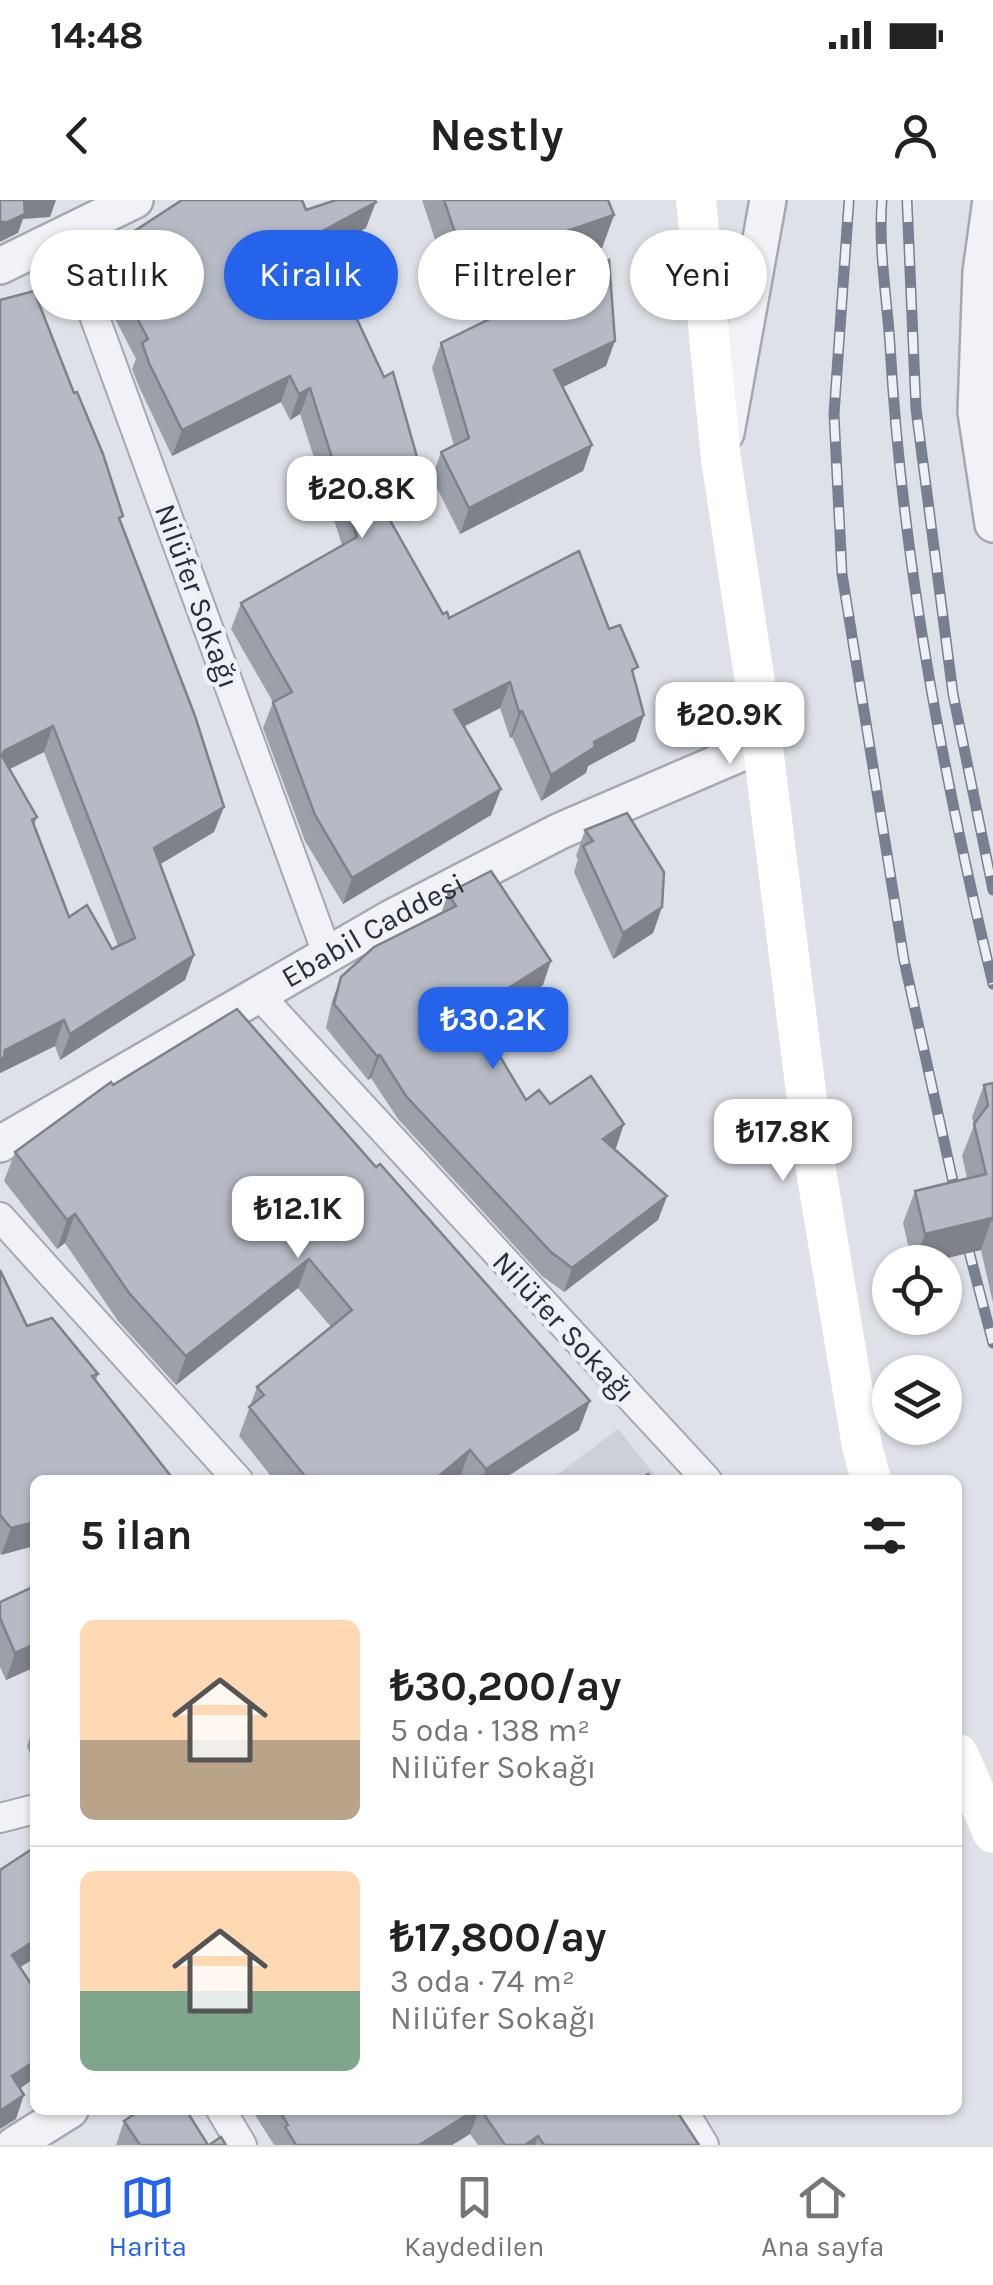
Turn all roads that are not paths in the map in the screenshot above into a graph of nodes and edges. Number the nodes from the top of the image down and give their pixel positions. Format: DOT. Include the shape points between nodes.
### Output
graph roads {
  1 [pos="136,200"];
  2 [pos="696,200"];
  3 [pos="768,200"];
  4 [pos="992,200"];
  5 [pos="77,230"];
  6 [pos="30,252"];
  7 [pos="0,266"];
  8 [pos="96,320"];
  9 [pos="721,458"];
  10 [pos="993,524"];
  11 [pos="762,744"];
  12 [pos="328,956"];
  13 [pos="260,996"];
  14 [pos="0,1144"];
  15 [pos="0,1218"];
  16 [pos="233,1475"];
  17 [pos="702,1475"];
  18 [pos="871,1475"];
  19 [pos="962,1763"];
  20 [pos="30,1810"];
  21 [pos="0,1818"];
  22 [pos="993,1833"];
  23 [pos="62,2115"];
  24 [pos="224,2115"];
  25 [pos="687,2115"];
  26 [pos="14,2145"];
  27 [pos="242,2145"];
  28 [pos="704,2145"];
  1 -- 5 [label="street"];
  2 -- 9 [label="main road"];
  3 -- 9 [label="street"];
  4 -- 10 [label="street" via="981,272 976,412"];
  6 -- 7 [label="street"];
  8 -- 12 [label="street, Nilüfer Sokağı"];
  9 -- 11 [label="main road"];
  11 -- 12 [label="street, Ebabil Caddesi" via="560,831"];
  11 -- 18 [label="main road" via="815,1164"];
  12 -- 13 [label="street, Ebabil Caddesi"];
  13 -- 14 [label="street, Ebabil Caddesi"];
  13 -- 17 [label="street, Nilüfer Sokağı"];
  15 -- 16 [label="street"];
  19 -- 22 [label="main road"];
  20 -- 21 [label="street"];
  23 -- 26 [label="street"];
  24 -- 27 [label="street"];
  25 -- 28 [label="street"];
}
